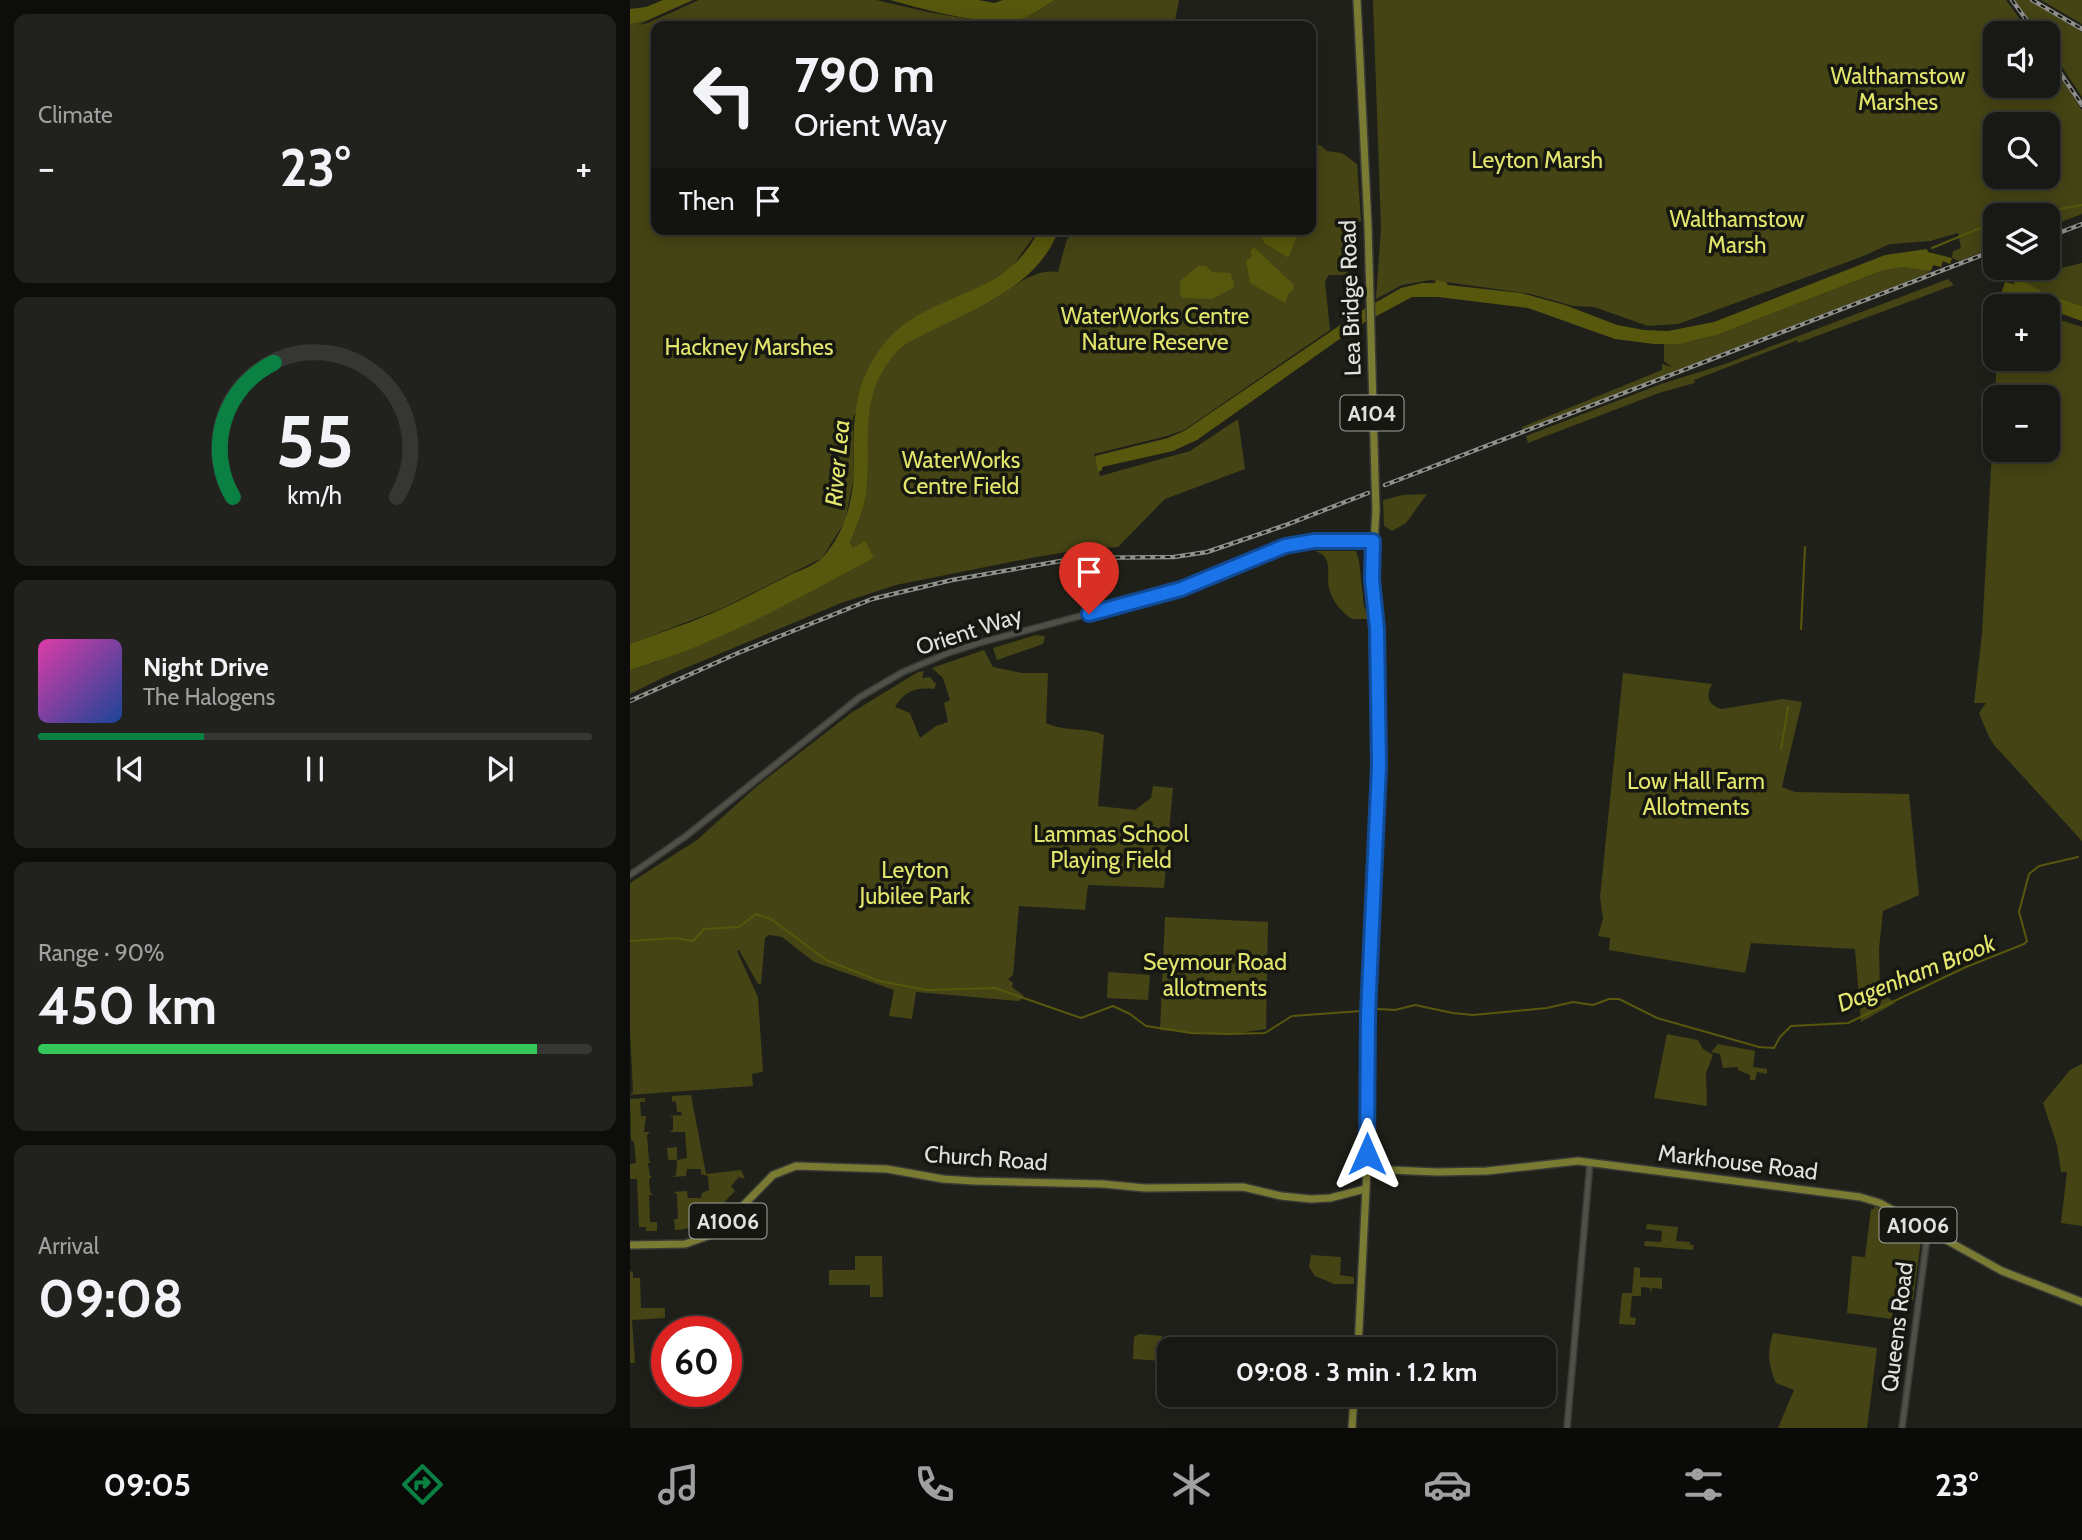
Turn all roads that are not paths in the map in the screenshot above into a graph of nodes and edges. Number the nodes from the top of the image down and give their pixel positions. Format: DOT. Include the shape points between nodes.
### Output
graph roads {
  1 [pos="1357,0"];
  2 [pos="1373,541"];
  3 [pos="630,875"];
  4 [pos="1590,1162"];
  5 [pos="1367,1170"];
  6 [pos="1365,1189"];
  7 [pos="1928,1230"];
  8 [pos="630,1245"];
  9 [pos="2082,1302"];
  10 [pos="1359,1337"];
  11 [pos="1353,1407"];
  12 [pos="1352,1428"];
  13 [pos="1567,1428"];
  14 [pos="1902,1428"];
  1 -- 2 [label="main road, Lea Bridge Road / A104, bridge" via="1376,510"];
  2 -- 3 [label="street, Orient Way" via="1285,546 1181,589 947,653 903,672 843,709 694,830"];
  2 -- 5 [label="main road, Lea Bridge Road / A104" via="1379,766 1367,1026"];
  4 -- 5 [label="main road, Markhouse Road / A1006" via="1487,1171"];
  4 -- 7 [label="main road, Markhouse Road / A1006" via="1860,1197"];
  4 -- 13 [label="street"];
  5 -- 6 [label="main road, Lea Bridge Road / A104"];
  6 -- 8 [label="main road, Church Road / A1006" via="1311,1199 1243,1187 974,1181 882,1168 796,1166 773,1175 708,1236 685,1244"];
  6 -- 10 [label="main road, Lea Bridge Road / A104"];
  7 -- 9 [label="main road, Markhouse Road / A1006" via="2014,1277"];
  7 -- 14 [label="street, Queens Road"];
  11 -- 12 [label="main road"];
}
